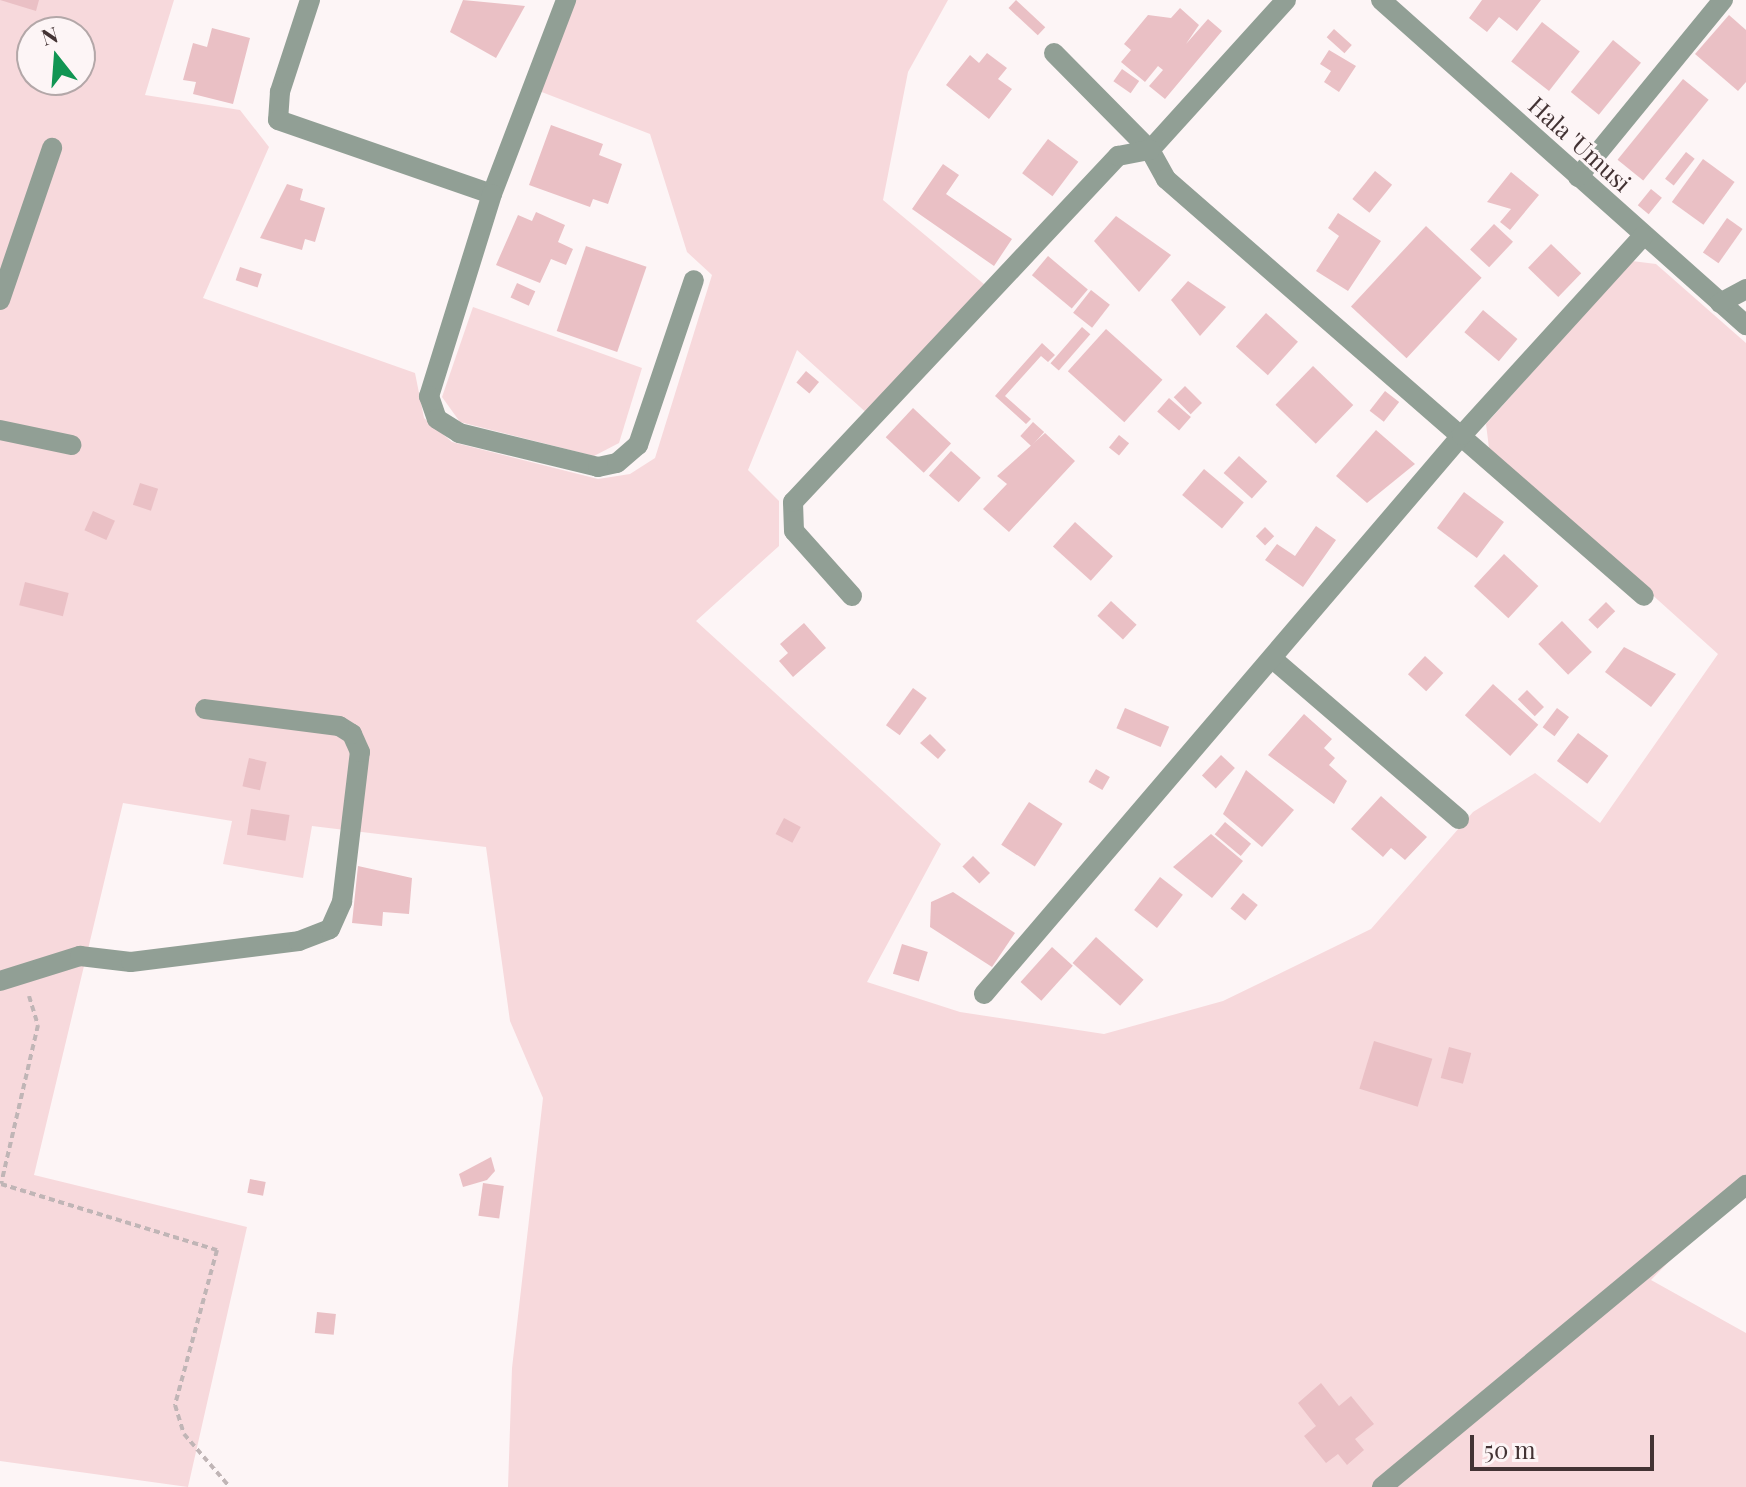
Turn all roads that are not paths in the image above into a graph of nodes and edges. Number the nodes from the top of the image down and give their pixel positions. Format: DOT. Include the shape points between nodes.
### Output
graph roads {
  1 [pos="310,0"];
  2 [pos="566,0"];
  3 [pos="1286,0"];
  4 [pos="1723,0"];
  5 [pos="1395,4"];
  6 [pos="1054,53"];
  7 [pos="52,148"];
  8 [pos="1150,150"];
  9 [pos="1578,177"];
  10 [pos="492,194"];
  11 [pos="1643,236"];
  12 [pos="694,280"];
  13 [pos="1746,289"];
  14 [pos="0,300"];
  15 [pos="1720,303"];
  16 [pos="1746,325"];
  17 [pos="0,430"];
  18 [pos="1462,435"];
  19 [pos="71,445"];
  20 [pos="852,596"];
  21 [pos="1644,596"];
  22 [pos="1274,660"];
  23 [pos="205,709"];
  24 [pos="1459,819"];
  25 [pos="0,981"];
  26 [pos="984,994"];
  27 [pos="1746,1185"];
  28 [pos="1382,1487"];
  1 -- 10 [label="street" via="280,92 278,120"];
  2 -- 10 [label="street"];
  3 -- 8 [label="street"];
  4 -- 9 [label="street"];
  5 -- 9 [label="street, Hala 'Umusi"];
  6 -- 8 [label="street"];
  7 -- 14 [label="street"];
  8 -- 18 [label="street" via="1166,179"];
  8 -- 20 [label="street" via="1118,156 793,502 794,531"];
  9 -- 11 [label="street, Hala 'Umusi"];
  10 -- 12 [label="street" via="429,396 437,419 459,433 598,467 617,463 638,445"];
  11 -- 15 [label="street, Hala 'Umusi"];
  11 -- 18 [label="street"];
  13 -- 15 [label="street"];
  15 -- 16 [label="street, Hala 'Umusi"];
  17 -- 19 [label="street"];
  18 -- 21 [label="street"];
  18 -- 22 [label="street"];
  22 -- 24 [label="street"];
  22 -- 26 [label="street"];
  23 -- 25 [label="street" via="339,726 352,734 360,752 342,902 330,929 299,941 131,962 80,956"];
  27 -- 28 [label="street"];
}
